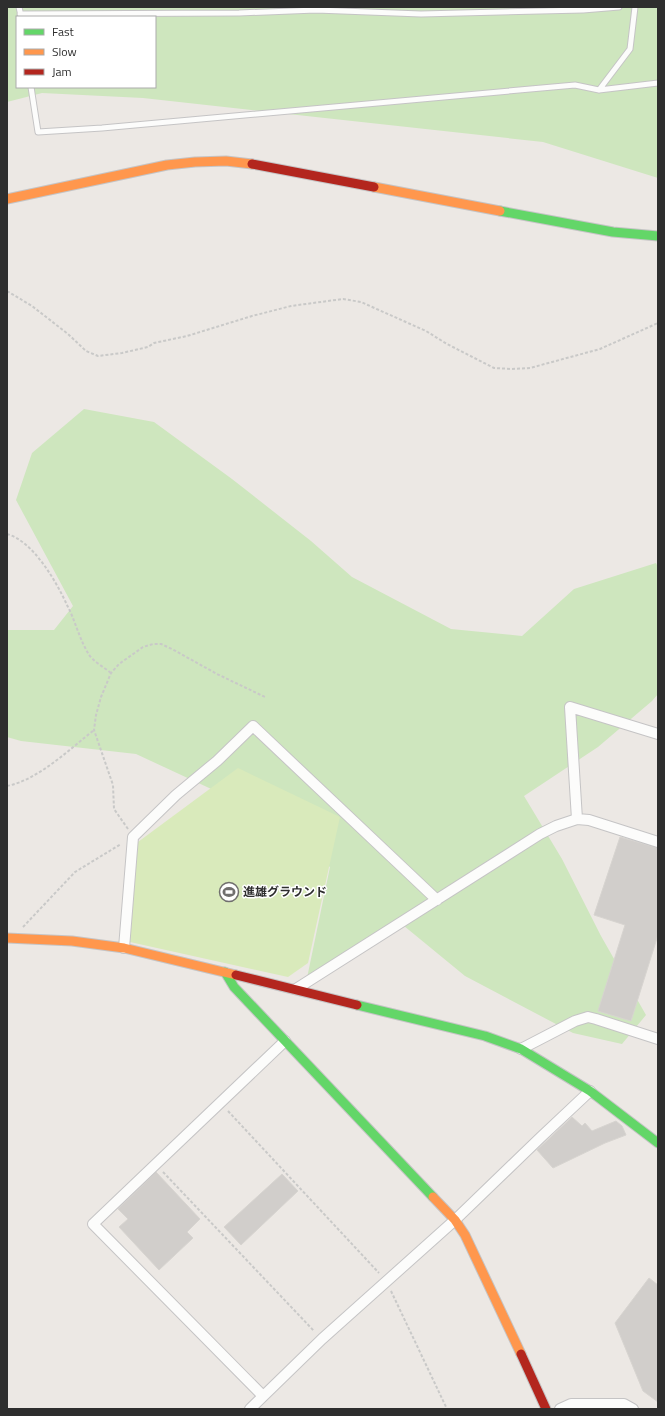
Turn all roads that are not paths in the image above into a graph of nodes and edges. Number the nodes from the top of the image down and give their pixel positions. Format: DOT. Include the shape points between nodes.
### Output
graph roads {
  1 [pos="19,7"];
  2 [pos="619,7"];
  3 [pos="635,7"];
  4 [pos="581,8"];
  5 [pos="20,15"];
  6 [pos="658,83"];
  7 [pos="31,88"];
  8 [pos="599,90"];
  9 [pos="7,199"];
  10 [pos="658,236"];
  11 [pos="658,734"];
  12 [pos="577,819"];
  13 [pos="658,842"];
  14 [pos="437,900"];
  15 [pos="10,938"];
  16 [pos="124,948"];
  17 [pos="225,972"];
  18 [pos="296,989"];
  19 [pos="658,1039"];
  20 [pos="285,1041"];
  21 [pos="521,1049"];
  22 [pos="590,1091"];
  23 [pos="658,1143"];
  24 [pos="455,1220"];
  25 [pos="263,1396"];
  26 [pos="250,1409"];
  27 [pos="546,1409"];
  28 [pos="560,1409"];
  29 [pos="633,1409"];
  1 -- 5 [label="lane"];
  2 -- 4 [label="lane"];
  3 -- 8 [label="lane" via="630,49"];
  4 -- 5 [label="lane" via="421,14 316,10"];
  6 -- 8 [label="lane"];
  7 -- 8 [label="lane" via="38,132 575,85"];
  9 -- 10 [label="street" via="167,165 226,161 256,164 565,224"];
  11 -- 12 [label="street" via="570,707"];
  12 -- 13 [label="street" via="589,820"];
  12 -- 14 [label="street" via="540,834"];
  14 -- 16 [label="street" via="253,726 133,837"];
  14 -- 18 [label="street"];
  15 -- 16 [label="street" via="72,941"];
  16 -- 17 [label="street"];
  17 -- 18 [label="street"];
  17 -- 20 [label="street" via="234,987"];
  18 -- 21 [label="street" via="485,1036"];
  19 -- 21 [label="street" via="588,1017"];
  20 -- 24 [label="street"];
  20 -- 25 [label="street" via="93,1224"];
  21 -- 22 [label="street"];
  22 -- 23 [label="street"];
  22 -- 24 [label="street"];
  24 -- 25 [label="street" via="322,1339"];
  24 -- 27 [label="street" via="465,1235"];
  25 -- 26 [label="street"];
  28 -- 29 [label="street" via="571,1404 624,1404"];
}
